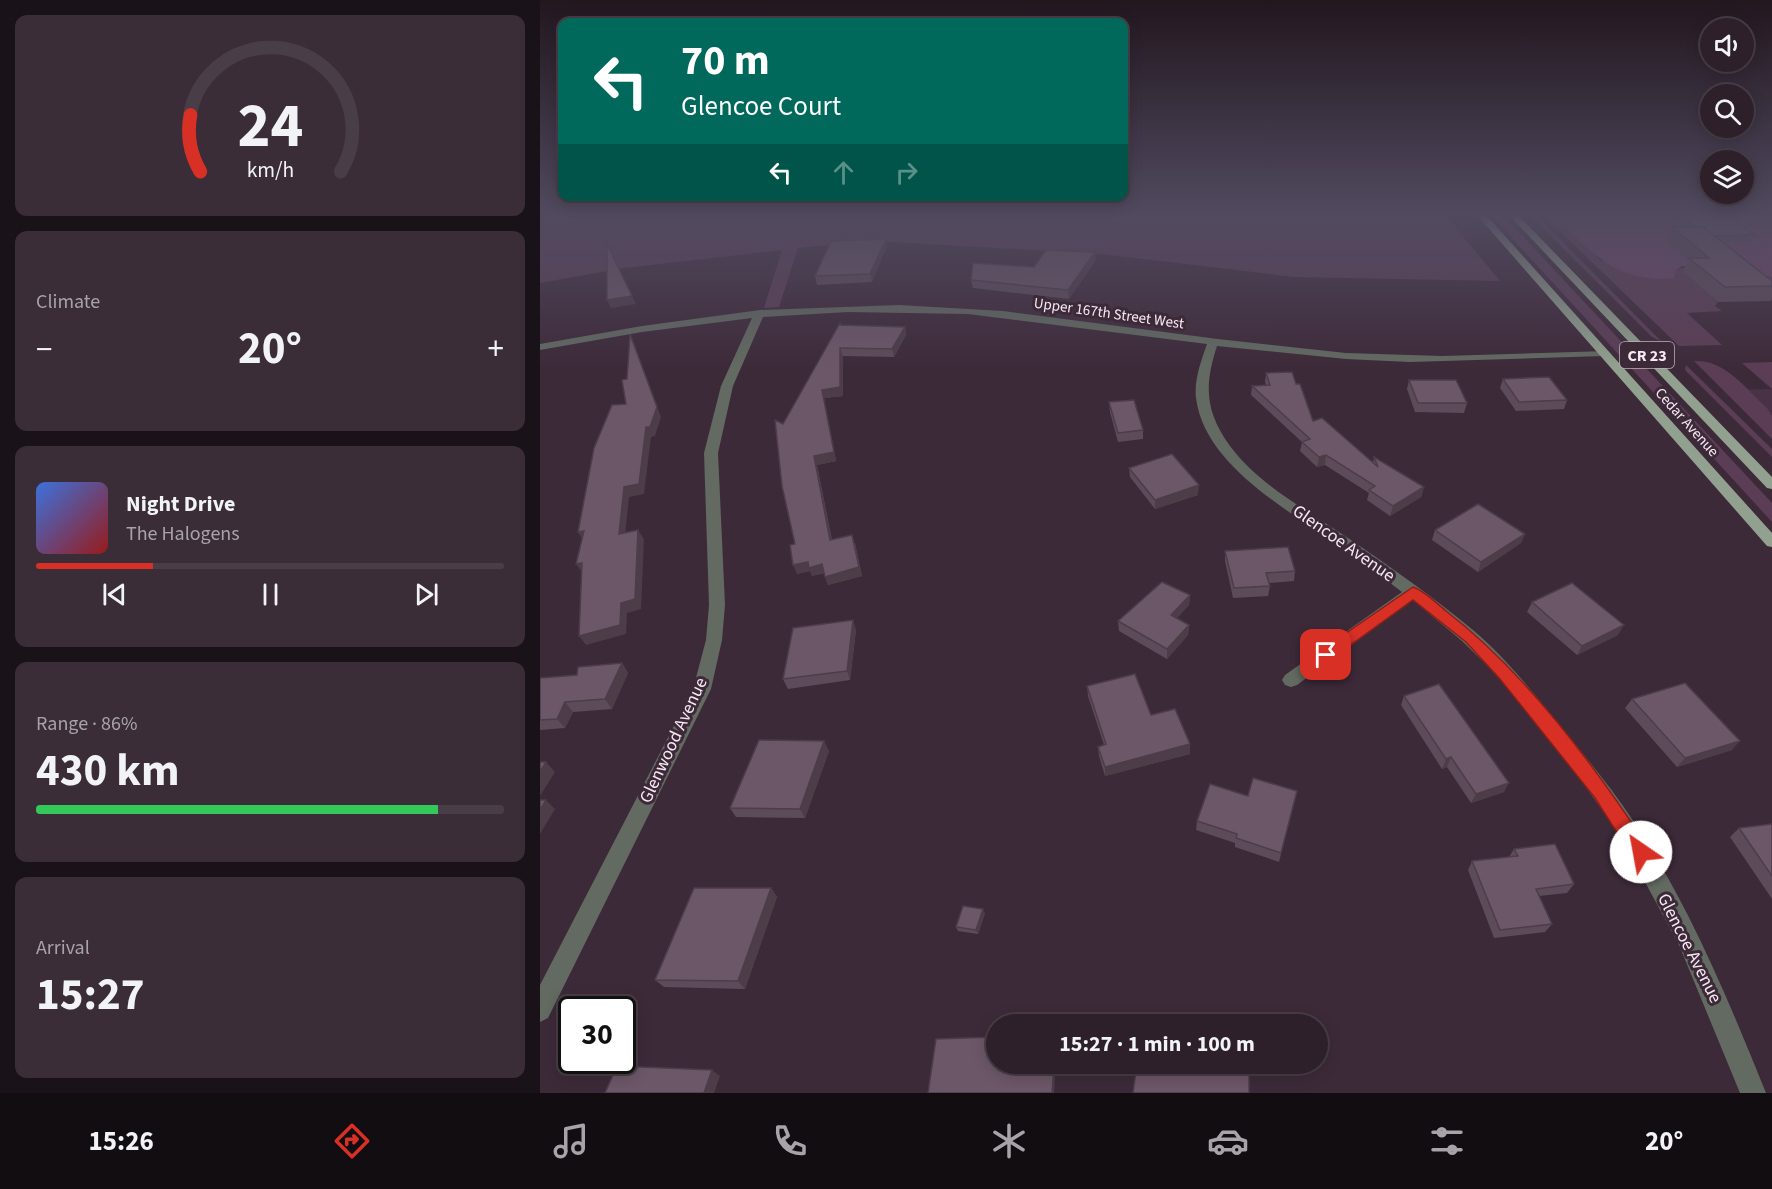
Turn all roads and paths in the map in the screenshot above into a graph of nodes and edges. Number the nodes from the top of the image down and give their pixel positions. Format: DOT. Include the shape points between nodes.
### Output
graph roads {
  1 [pos="1526,266"];
  2 [pos="1562,266"];
  3 [pos="760,313"];
  4 [pos="1213,342"];
  5 [pos="540,347"];
  6 [pos="1604,353"];
  7 [pos="1772,485"];
  8 [pos="1772,542"];
  9 [pos="1413,592"];
  10 [pos="1291,680"];
  11 [pos="540,1010"];
  12 [pos="1753,1093"];
  1 -- 6 [label="main road, Cedar Avenue / CR 23"];
  2 -- 7 [label="main road, Cedar Avenue / CR 23"];
  3 -- 4 [label="street, Upper 167th Street West" via="866,308 952,310"];
  3 -- 5 [label="street, Upper 167th Street West" via="660,325"];
  3 -- 11 [label="street, Glenwood Avenue" via="727,386 711,453 717,605 714,640 702,689"];
  4 -- 6 [label="street, Upper 167th Street West" via="1394,359"];
  4 -- 9 [label="street, Glencoe Avenue" via="1200,384 1201,402 1225,448 1276,495"];
  6 -- 8 [label="main road, Cedar Avenue / CR 23"];
  9 -- 10 [label="street"];
  9 -- 12 [label="street, Glencoe Avenue" via="1471,638 1506,675 1602,792 1641,852 1672,911 1722,1012"];
}
